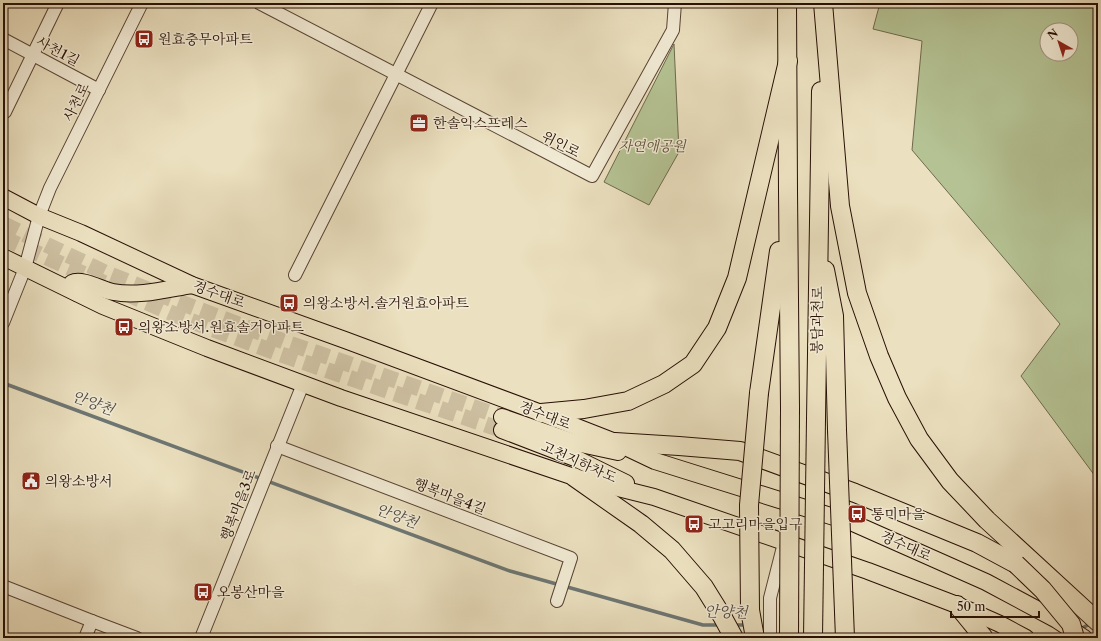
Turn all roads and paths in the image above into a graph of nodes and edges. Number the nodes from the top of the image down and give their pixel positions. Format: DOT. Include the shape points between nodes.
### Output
graph roads {
  1 [pos="58,3"];
  2 [pos="142,3"];
  3 [pos="259,3"];
  4 [pos="432,3"];
  5 [pos="675,3"];
  6 [pos="787,3"];
  7 [pos="823,3"];
  8 [pos="3,39"];
  9 [pos="32,55"];
  10 [pos="788,61"];
  11 [pos="396,75"];
  12 [pos="99,90"];
  13 [pos="3,111"];
  14 [pos="788,191"];
  15 [pos="3,198"];
  16 [pos="39,216"];
  17 [pos="817,232"];
  18 [pos="3,257"];
  19 [pos="25,268"];
  20 [pos="295,275"];
  21 [pos="192,285"];
  22 [pos="79,294"];
  23 [pos="3,323"];
  24 [pos="302,384"];
  25 [pos="541,413"];
  26 [pos="615,442"];
  27 [pos="277,446"];
  28 [pos="655,461"];
  29 [pos="574,477"];
  30 [pos="654,497"];
  31 [pos="784,543"];
  32 [pos="3,586"];
  33 [pos="557,600"];
  34 [pos="957,605"];
  35 [pos="92,622"];
  36 [pos="1098,622"];
  37 [pos="85,638"];
  38 [pos="137,638"];
  39 [pos="201,638"];
  40 [pos="734,638"];
  41 [pos="755,638"];
  42 [pos="770,638"];
  43 [pos="789,638"];
  44 [pos="813,638"];
  45 [pos="845,638"];
  46 [pos="984,638"];
  47 [pos="1026,638"];
  48 [pos="1080,638"];
  1 -- 9 [label="street"];
  2 -- 12 [label="street, 사천로"];
  3 -- 11 [label="street, 위인로"];
  4 -- 11 [label="street"];
  5 -- 11 [label="street, 위인로" via="672,30 592,176"];
  6 -- 10 [label="highway, 봉담과천로"];
  7 -- 17 [label="highway, 봉담과천로"];
  7 -- 36 [label="highway" via="840,206 857,293 897,398 919,439 950,482 987,520"];
  8 -- 9 [label="street, 사천1길"];
  9 -- 12 [label="street, 사천1길"];
  9 -- 13 [label="street" via="5,112"];
  10 -- 14 [label="highway, 봉담과천로"];
  10 -- 25 [label="highway" via="737,278 717,328 693,364 664,384 628,401"];
  11 -- 20 [label="street"];
  12 -- 16 [label="street, 사천로" via="50,188"];
  14 -- 41 [label="highway, bridge" via="759,393 749,505 750,610"];
  14 -- 43 [label="highway, 봉담과천로, bridge"];
  15 -- 16 [label="main road, 경수대로"];
  16 -- 19 [label="street, 사천로"];
  16 -- 21 [label="main road, 경수대로"];
  17 -- 44 [label="highway, 봉담과천로, bridge"];
  17 -- 45 [label="highway, bridge" via="834,316"];
  18 -- 19 [label="main road"];
  19 -- 22 [label="main road"];
  19 -- 23 [label="street, 사천로"];
  21 -- 22 [label="main road" via="119,293 75,281 71,286"];
  21 -- 25 [label="main road, 경수대로"];
  22 -- 24 [label="main road" via="103,306"];
  24 -- 27 [label="street, 행복마을3로"];
  24 -- 29 [label="main road"];
  25 -- 26 [label="main road, 경수대로"];
  26 -- 28 [label="main road, 경수대로"];
  26 -- 48 [label="highway, bridge" via="740,451 855,493 977,543 1016,564 1043,590"];
  27 -- 33 [label="street, 행복마을4길" via="571,558"];
  27 -- 39 [label="street, 행복마을3로"];
  28 -- 30 [label="main road, 고천지하차도" via="502,423"];
  28 -- 48 [label="main road, 경수대로" via="852,522 986,582 1057,620"];
  29 -- 30 [label="main road"];
  29 -- 40 [label="highway" via="637,521 672,550 704,587"];
  30 -- 31 [label="main road"];
  31 -- 34 [label="main road"];
  31 -- 42 [label="street" via="770,598"];
  32 -- 35 [label="street"];
  34 -- 46 [label="highway"];
  34 -- 47 [label="main road"];
  35 -- 37 [label="street"];
  35 -- 38 [label="street"];
}
